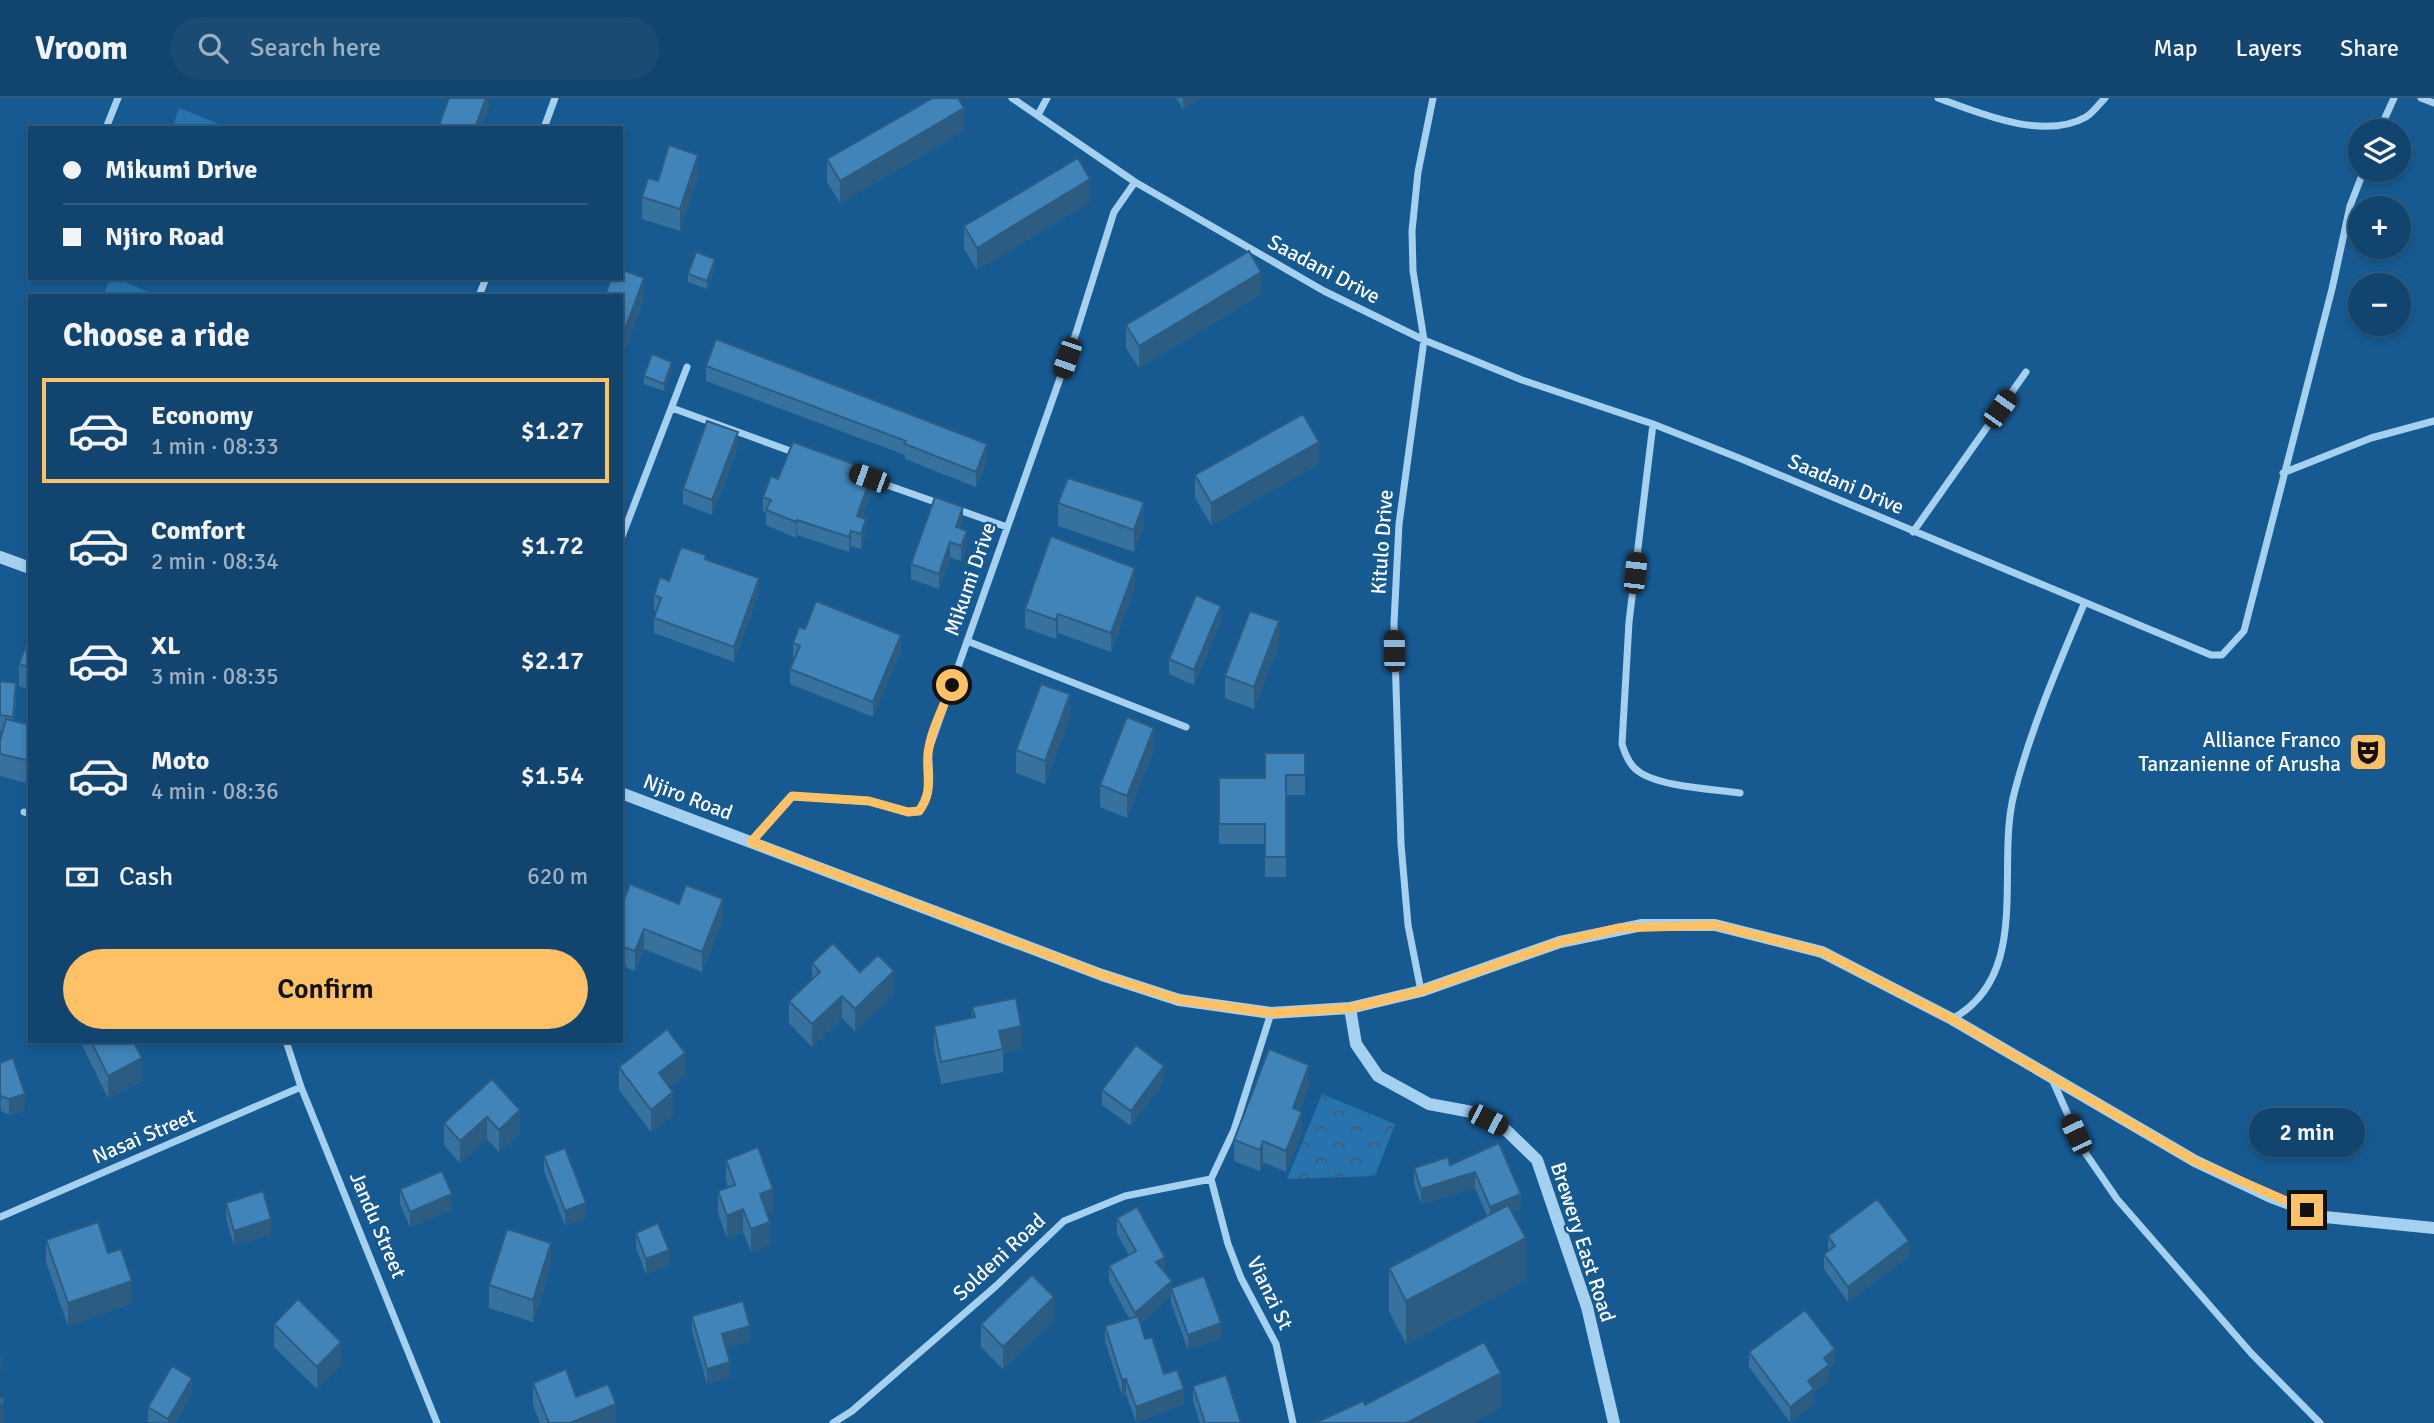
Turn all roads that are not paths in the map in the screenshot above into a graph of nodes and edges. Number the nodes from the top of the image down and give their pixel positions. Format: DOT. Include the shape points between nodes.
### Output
graph roads {
  1 [pos="118,98"];
  2 [pos="555,98"];
  3 [pos="1012,98"];
  4 [pos="1048,98"];
  5 [pos="1433,98"];
  6 [pos="1938,98"];
  7 [pos="2105,98"];
  8 [pos="2394,98"];
  9 [pos="2421,98"];
  10 [pos="2434,103"];
  11 [pos="1039,113"];
  12 [pos="2384,119"];
  13 [pos="107,126"];
  14 [pos="545,126"];
  15 [pos="2359,182"];
  16 [pos="1135,183"];
  17 [pos="1424,340"];
  18 [pos="687,367"];
  19 [pos="2026,372"];
  20 [pos="672,408"];
  21 [pos="2434,421"];
  22 [pos="1653,424"];
  23 [pos="809,457"];
  24 [pos="2283,474"];
  25 [pos="859,475"];
  26 [pos="1007,527"];
  27 [pos="1913,531"];
  28 [pos="623,534"];
  29 [pos="0,557"];
  30 [pos="28,567"];
  31 [pos="2084,604"];
  32 [pos="967,641"];
  33 [pos="1186,727"];
  34 [pos="1740,793"];
  35 [pos="623,794"];
  36 [pos="751,842"];
  37 [pos="1421,991"];
  38 [pos="1350,1008"];
  39 [pos="1271,1013"];
  40 [pos="1952,1019"];
  41 [pos="287,1043"];
  42 [pos="2052,1079"];
  43 [pos="301,1087"];
  44 [pos="1211,1179"];
  45 [pos="0,1217"];
  46 [pos="2434,1228"];
  47 [pos="437,1423"];
  48 [pos="833,1423"];
  49 [pos="1293,1423"];
  50 [pos="1614,1423"];
  51 [pos="2320,1423"];
  1 -- 13 [label="street"];
  2 -- 14 [label="street"];
  3 -- 11 [label="street, Saadani Drive"];
  4 -- 11 [label="street"];
  5 -- 17 [label="street, Kitulo Drive" via="1412,231"];
  6 -- 7 [label="street" via="1997,120 2055,127 2087,117"];
  8 -- 12 [label="street"];
  9 -- 10 [label="street"];
  11 -- 16 [label="street, Saadani Drive"];
  15 -- 24 [label="street, Saadani Drive"];
  16 -- 17 [label="street, Saadani Drive" via="1324,291"];
  16 -- 26 [label="street, Mikumi Drive" via="1114,212"];
  17 -- 22 [label="street, Saadani Drive" via="1522,380"];
  17 -- 37 [label="street, Kitulo Drive" via="1399,524 1394,623 1401,844 1408,925"];
  18 -- 20 [label="street"];
  19 -- 27 [label="street"];
  20 -- 23 [label="street"];
  20 -- 28 [label="street"];
  21 -- 24 [label="street" via="2371,438"];
  22 -- 27 [label="street, Saadani Drive"];
  22 -- 34 [label="street" via="1629,622 1622,744 1627,759 1639,772 1677,784"];
  24 -- 31 [label="street, Saadani Drive" via="2244,631 2222,656"];
  25 -- 26 [label="street"];
  26 -- 32 [label="street, Mikumi Drive"];
  27 -- 31 [label="street, Saadani Drive"];
  29 -- 30 [label="street"];
  31 -- 40 [label="street" via="2039,715 2013,799 2007,916 1997,966 1980,1000"];
  32 -- 33 [label="street"];
  32 -- 36 [label="street, Mikumi Drive" via="928,752 930,787 919,811 869,801 792,796"];
  35 -- 36 [label="street, Njiro Road"];
  36 -- 39 [label="street, Njiro Road" via="1102,975 1180,1000"];
  37 -- 38 [label="street, Njiro Road"];
  37 -- 40 [label="street, Njiro Road" via="1595,934 1642,925 1715,925 1822,952"];
  38 -- 39 [label="street, Njiro Road"];
  38 -- 50 [label="street, Brewery East Road" via="1356,1044 1378,1076 1429,1104 1472,1112 1504,1128 1537,1160 1587,1307"];
  39 -- 44 [label="street" via="1234,1130"];
  40 -- 42 [label="street, Njiro Road"];
  41 -- 43 [label="street, Jandu Street"];
  42 -- 46 [label="street, Njiro Road" via="2195,1161 2272,1197 2325,1217"];
  42 -- 51 [label="street" via="2084,1151 2117,1199 2251,1353"];
  43 -- 45 [label="street, Nasai Street"];
  43 -- 47 [label="street, Jandu Street"];
  44 -- 48 [label="street, Soldeni Road" via="1125,1196 1064,1221 996,1286"];
  44 -- 49 [label="street, Vianzi St" via="1232,1255 1276,1344"];
}
